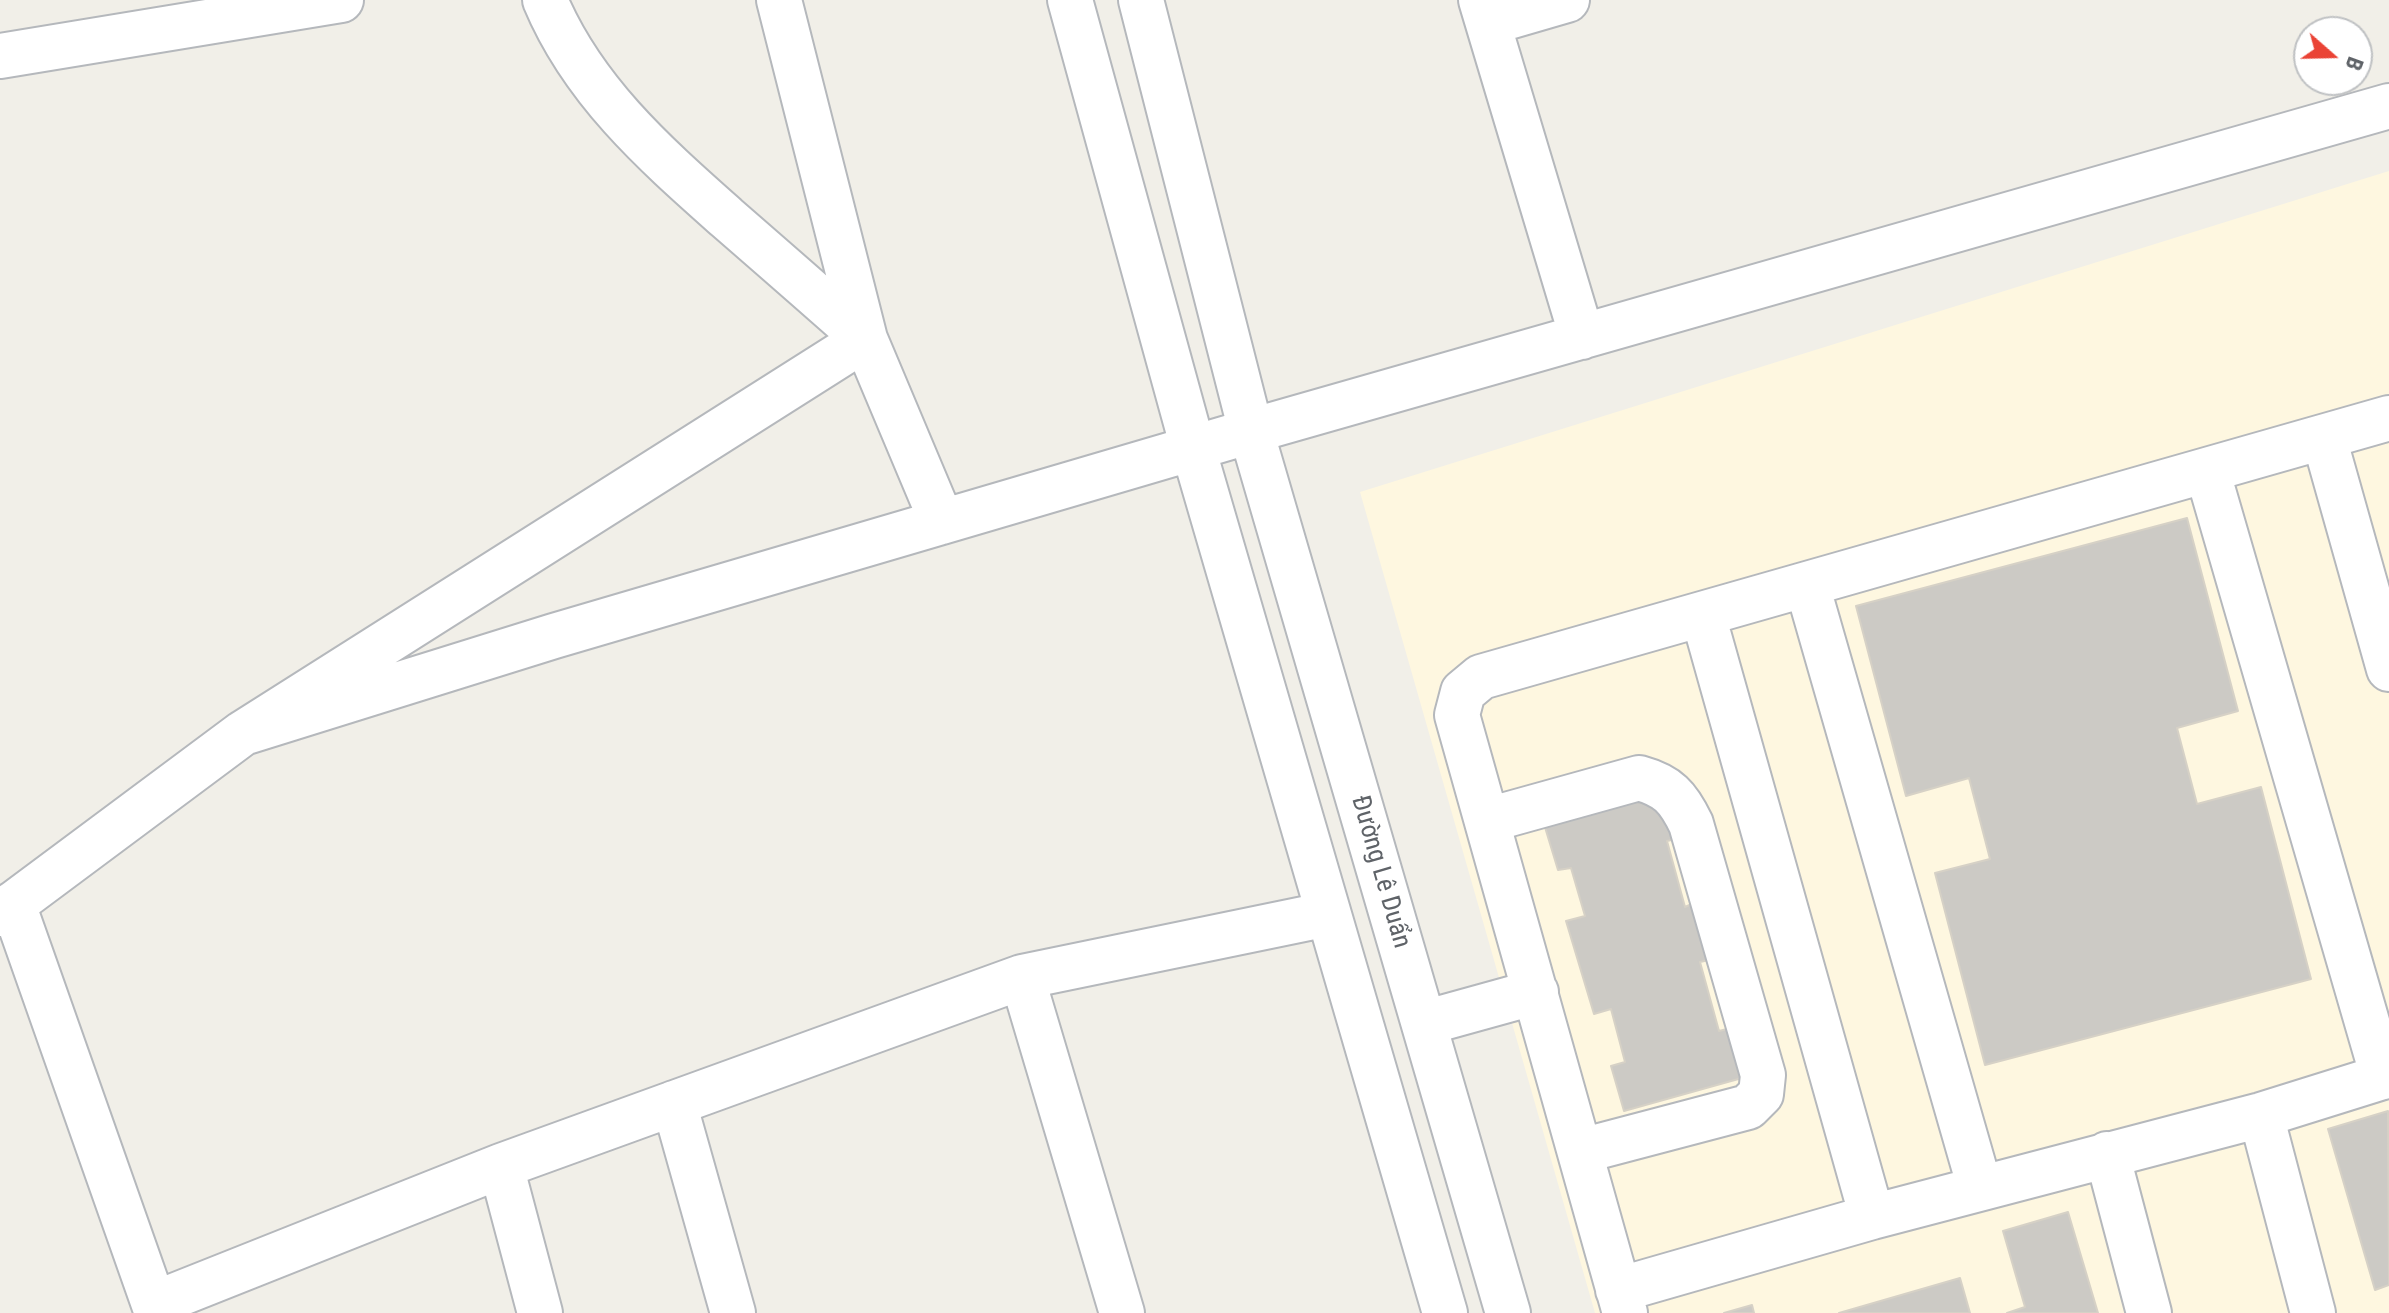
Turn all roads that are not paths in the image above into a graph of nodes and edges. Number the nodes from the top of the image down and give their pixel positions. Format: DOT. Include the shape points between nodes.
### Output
graph roads {
  1 [pos="341,0"];
  2 [pos="545,0"];
  3 [pos="779,0"];
  4 [pos="1070,0"];
  5 [pos="1141,0"];
  6 [pos="1567,0"];
  7 [pos="1484,11"];
  8 [pos="0,56"];
  9 [pos="2389,106"];
  10 [pos="1582,337"];
  11 [pos="865,339"];
  12 [pos="2389,418"];
  13 [pos="1251,431"];
  14 [pos="2324,438"];
  15 [pos="1193,448"];
  16 [pos="2207,470"];
  17 [pos="942,522"];
  18 [pos="1807,585"];
  19 [pos="1703,615"];
  20 [pos="2389,669"];
  21 [pos="243,733"];
  22 [pos="1488,820"];
  23 [pos="6,909"];
  24 [pos="1328,914"];
  25 [pos="1787,914"];
  26 [pos="1722,932"];
  27 [pos="1022,977"];
  28 [pos="1536,992"];
  29 [pos="1424,1023"];
  30 [pos="2386,1076"];
  31 [pos="674,1103"];
  32 [pos="2261,1115"];
  33 [pos="1581,1151"];
  34 [pos="2107,1154"];
  35 [pos="501,1166"];
  36 [pos="1980,1188"];
  37 [pos="1872,1217"];
  38 [pos="1622,1301"];
  39 [pos="156,1309"];
  40 [pos="540,1313"];
  41 [pos="733,1313"];
  42 [pos="1122,1313"];
  43 [pos="1445,1313"];
  44 [pos="1508,1313"];
  45 [pos="2149,1313"];
  46 [pos="2313,1313"];
  1 -- 8 [label="street"];
  2 -- 11 [label="street" via="610,107 665,163"];
  3 -- 11 [label="street"];
  4 -- 15 [label="street"];
  5 -- 13 [label="street, Đường Lê Duẩn"];
  6 -- 7 [label="street"];
  7 -- 10 [label="street"];
  9 -- 10 [label="street"];
  10 -- 13 [label="street"];
  11 -- 17 [label="street"];
  11 -- 21 [label="street"];
  12 -- 14 [label="street"];
  13 -- 15 [label="street"];
  13 -- 29 [label="street, Đường Lê Duẩn"];
  14 -- 16 [label="street"];
  14 -- 20 [label="street"];
  15 -- 17 [label="street"];
  15 -- 24 [label="street"];
  16 -- 18 [label="street"];
  16 -- 30 [label="street"];
  17 -- 21 [label="street"];
  18 -- 19 [label="street"];
  18 -- 36 [label="street"];
  19 -- 22 [label="street" via="1481,677 1463,692 1457,715"];
  19 -- 25 [label="street"];
  21 -- 23 [label="street"];
  22 -- 26 [label="street" via="1639,778 1663,784 1680,801 1691,824"];
  22 -- 28 [label="street"];
  23 -- 39 [label="street"];
  24 -- 27 [label="street"];
  24 -- 43 [label="street"];
  25 -- 26 [label="street"];
  25 -- 37 [label="street"];
  26 -- 33 [label="street" via="1763,1075 1761,1094 1748,1107"];
  27 -- 31 [label="street"];
  27 -- 42 [label="street"];
  28 -- 29 [label="street"];
  28 -- 33 [label="street"];
  29 -- 44 [label="street, Đường Lê Duẩn"];
  30 -- 32 [label="street"];
  31 -- 35 [label="street"];
  31 -- 41 [label="street"];
  32 -- 34 [label="street"];
  32 -- 46 [label="street"];
  33 -- 38 [label="street"];
  34 -- 36 [label="street"];
  34 -- 45 [label="street"];
  35 -- 39 [label="street"];
  35 -- 40 [label="street"];
  36 -- 37 [label="street"];
  37 -- 38 [label="street"];
}
